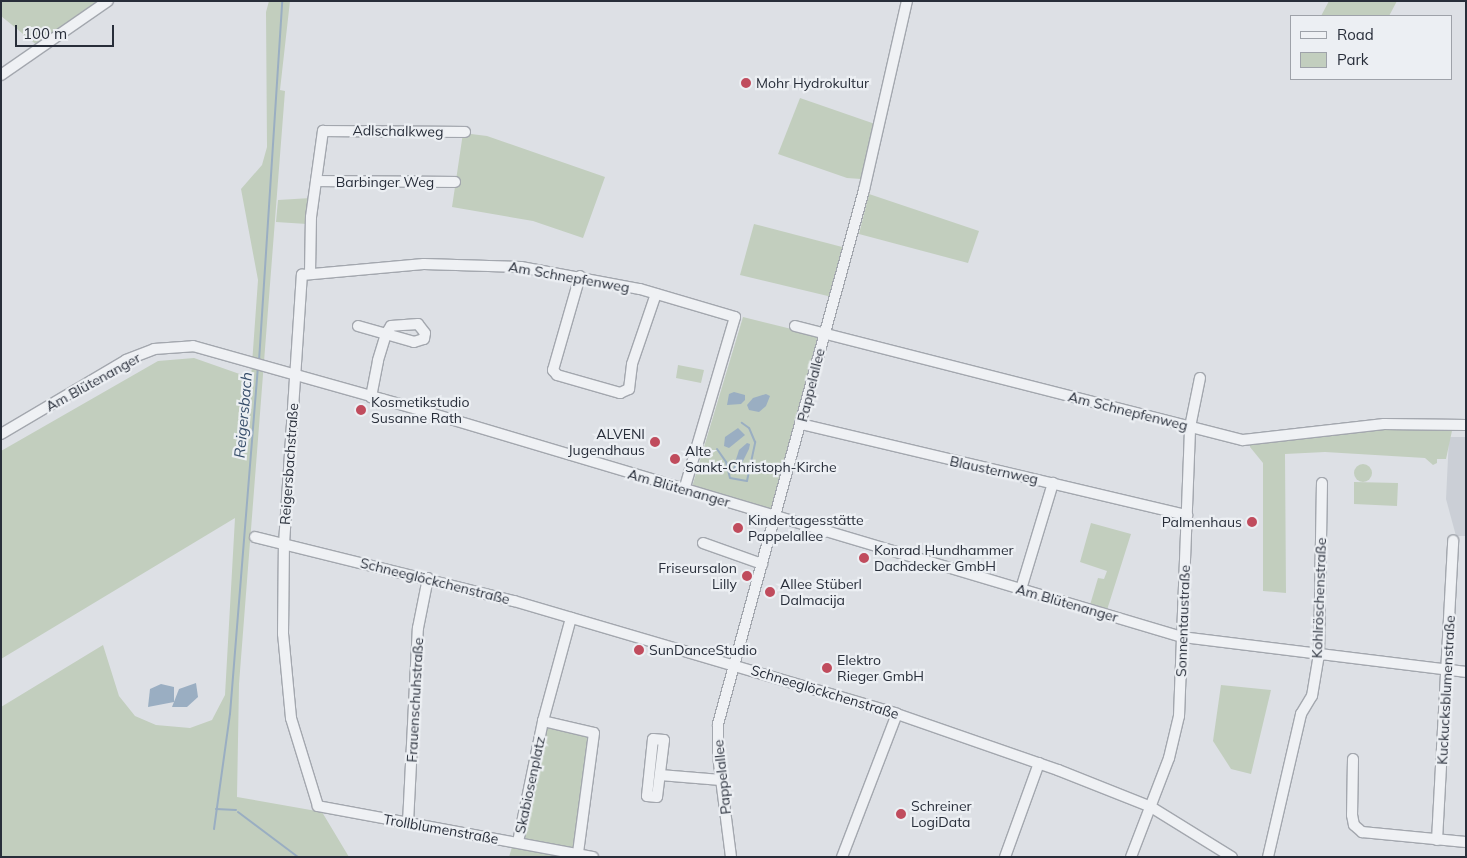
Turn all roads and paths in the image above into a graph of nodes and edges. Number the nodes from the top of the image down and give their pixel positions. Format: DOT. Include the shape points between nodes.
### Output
graph roads {
  1 [pos="108,1"];
  2 [pos="907,1"];
  3 [pos="1,75"];
  4 [pos="331,130"];
  5 [pos="464,132"];
  6 [pos="316,181"];
  7 [pos="454,182"];
  8 [pos="310,273"];
  9 [pos="580,276"];
  10 [pos="656,294"];
  11 [pos="358,326"];
  12 [pos="795,326"];
  13 [pos="824,334"];
  14 [pos="295,374"];
  15 [pos="1200,378"];
  16 [pos="371,397"];
  17 [pos="801,424"];
  18 [pos="1466,425"];
  19 [pos="1190,427"];
  20 [pos="1,434"];
  21 [pos="1322,482"];
  22 [pos="1052,483"];
  23 [pos="684,490"];
  24 [pos="1187,515"];
  25 [pos="775,517"];
  26 [pos="255,537"];
  27 [pos="1453,540"];
  28 [pos="703,543"];
  29 [pos="284,544"];
  30 [pos="762,564"];
  31 [pos="428,578"];
  32 [pos="1022,590"];
  33 [pos="571,618"];
  34 [pos="1182,637"];
  35 [pos="1319,654"];
  36 [pos="734,664"];
  37 [pos="1447,670"];
  38 [pos="1466,672"];
  39 [pos="897,714"];
  40 [pos="543,721"];
  41 [pos="1353,758"];
  42 [pos="1039,763"];
  43 [pos="660,775"];
  44 [pos="721,780"];
  45 [pos="318,806"];
  46 [pos="1152,807"];
  47 [pos="408,823"];
  48 [pos="1437,840"];
  49 [pos="518,842"];
  50 [pos="1466,842"];
  51 [pos="578,853"];
  52 [pos="593,857"];
  53 [pos="731,857"];
  54 [pos="842,857"];
  55 [pos="1005,857"];
  56 [pos="1131,857"];
  57 [pos="1232,857"];
  58 [pos="1268,857"];
  1 -- 3 [label="street"];
  2 -- 13 [label="street, Pappelallee" via="864,190"];
  4 -- 5 [label="street, Adlschalkweg"];
  4 -- 6 [label="street, Reigersbachstraße" via="323,131 320,137"];
  6 -- 7 [label="street, Barbinger Weg"];
  6 -- 8 [label="street, Reigersbachstraße"];
  8 -- 9 [label="street, Am Schnepfenweg" via="388,265 465,264 522,267"];
  8 -- 14 [label="street, Reigersbachstraße" via="302,275"];
  9 -- 10 [label="street, Am Schnepfenweg"];
  9 -- 10 [label="street" via="553,370 557,375 620,393 629,389 635,355"];
  10 -- 23 [label="street, Am Schnepfenweg" via="735,317"];
  11 -- 16 [label="street" via="386,334"];
  12 -- 13 [label="street, Am Schnepfenweg"];
  13 -- 17 [label="street, Pappelallee"];
  13 -- 19 [label="street, Am Schnepfenweg"];
  14 -- 16 [label="street, Am Blütenanger"];
  14 -- 20 [label="street, Am Blütenanger" via="193,346 154,349 126,360"];
  14 -- 29 [label="street, Reigersbachstraße"];
  15 -- 19 [label="street, Sonnentaustraße"];
  16 -- 23 [label="street, Am Blütenanger"];
  17 -- 22 [label="street, Blausternweg"];
  17 -- 25 [label="street, Pappelallee"];
  18 -- 19 [label="street, Am Schnepfenweg" via="1384,424 1249,440"];
  19 -- 24 [label="street, Sonnentaustraße"];
  21 -- 35 [label="street, Kohlröschenstraße"];
  22 -- 24 [label="street, Blausternweg"];
  22 -- 32 [label="street"];
  23 -- 25 [label="street, Am Blütenanger"];
  24 -- 34 [label="street, Sonnentaustraße"];
  25 -- 30 [label="street, Pappelallee"];
  25 -- 32 [label="street, Am Blütenanger"];
  26 -- 29 [label="street, Schneeglöckchenstraße"];
  27 -- 37 [label="street, Kuckucksblumenstraße"];
  28 -- 30 [label="street"];
  29 -- 31 [label="street, Schneeglöckchenstraße"];
  29 -- 45 [label="street, Reigersbachstraße" via="283,634 291,718"];
  30 -- 36 [label="street, Pappelallee"];
  31 -- 33 [label="street, Schneeglöckchenstraße"];
  31 -- 47 [label="street, Frauenschuhstraße" via="418,628"];
  32 -- 34 [label="street, Am Blütenanger"];
  33 -- 36 [label="street, Schneeglöckchenstraße"];
  33 -- 40 [label="street"];
  34 -- 35 [label="street, Am Blütenanger"];
  34 -- 46 [label="street, Sonnentaustraße" via="1178,722"];
  35 -- 37 [label="street, Am Blütenanger"];
  35 -- 58 [label="street, Kohlröschenstraße" via="1312,696 1301,714"];
  36 -- 39 [label="street, Schneeglöckchenstraße"];
  36 -- 44 [label="street, Pappelallee" via="717,734"];
  37 -- 38 [label="street, Am Blütenanger"];
  37 -- 48 [label="street, Kuckucksblumenstraße"];
  39 -- 42 [label="street, Schneeglöckchenstraße"];
  39 -- 54 [label="street"];
  40 -- 49 [label="street, Skabiosenplatz"];
  40 -- 51 [label="street, Skabiosenplatz" via="594,733"];
  41 -- 48 [label="street" via="1354,825 1362,832 1373,834"];
  42 -- 46 [label="street, Schneeglöckchenstraße"];
  42 -- 55 [label="street"];
  43 -- 43 [label="street" via="664,740 654,739 647,796 657,797"];
  43 -- 44 [label="street"];
  44 -- 53 [label="street, Pappelallee"];
  45 -- 47 [label="street, Trollblumenstraße"];
  46 -- 56 [label="street, Sonnentaustraße"];
  46 -- 57 [label="street, Schneeglöckchenstraße"];
  47 -- 49 [label="street, Trollblumenstraße"];
  48 -- 50 [label="street"];
  49 -- 51 [label="street, Trollblumenstraße"];
  51 -- 52 [label="street, Trollblumenstraße"];
}
